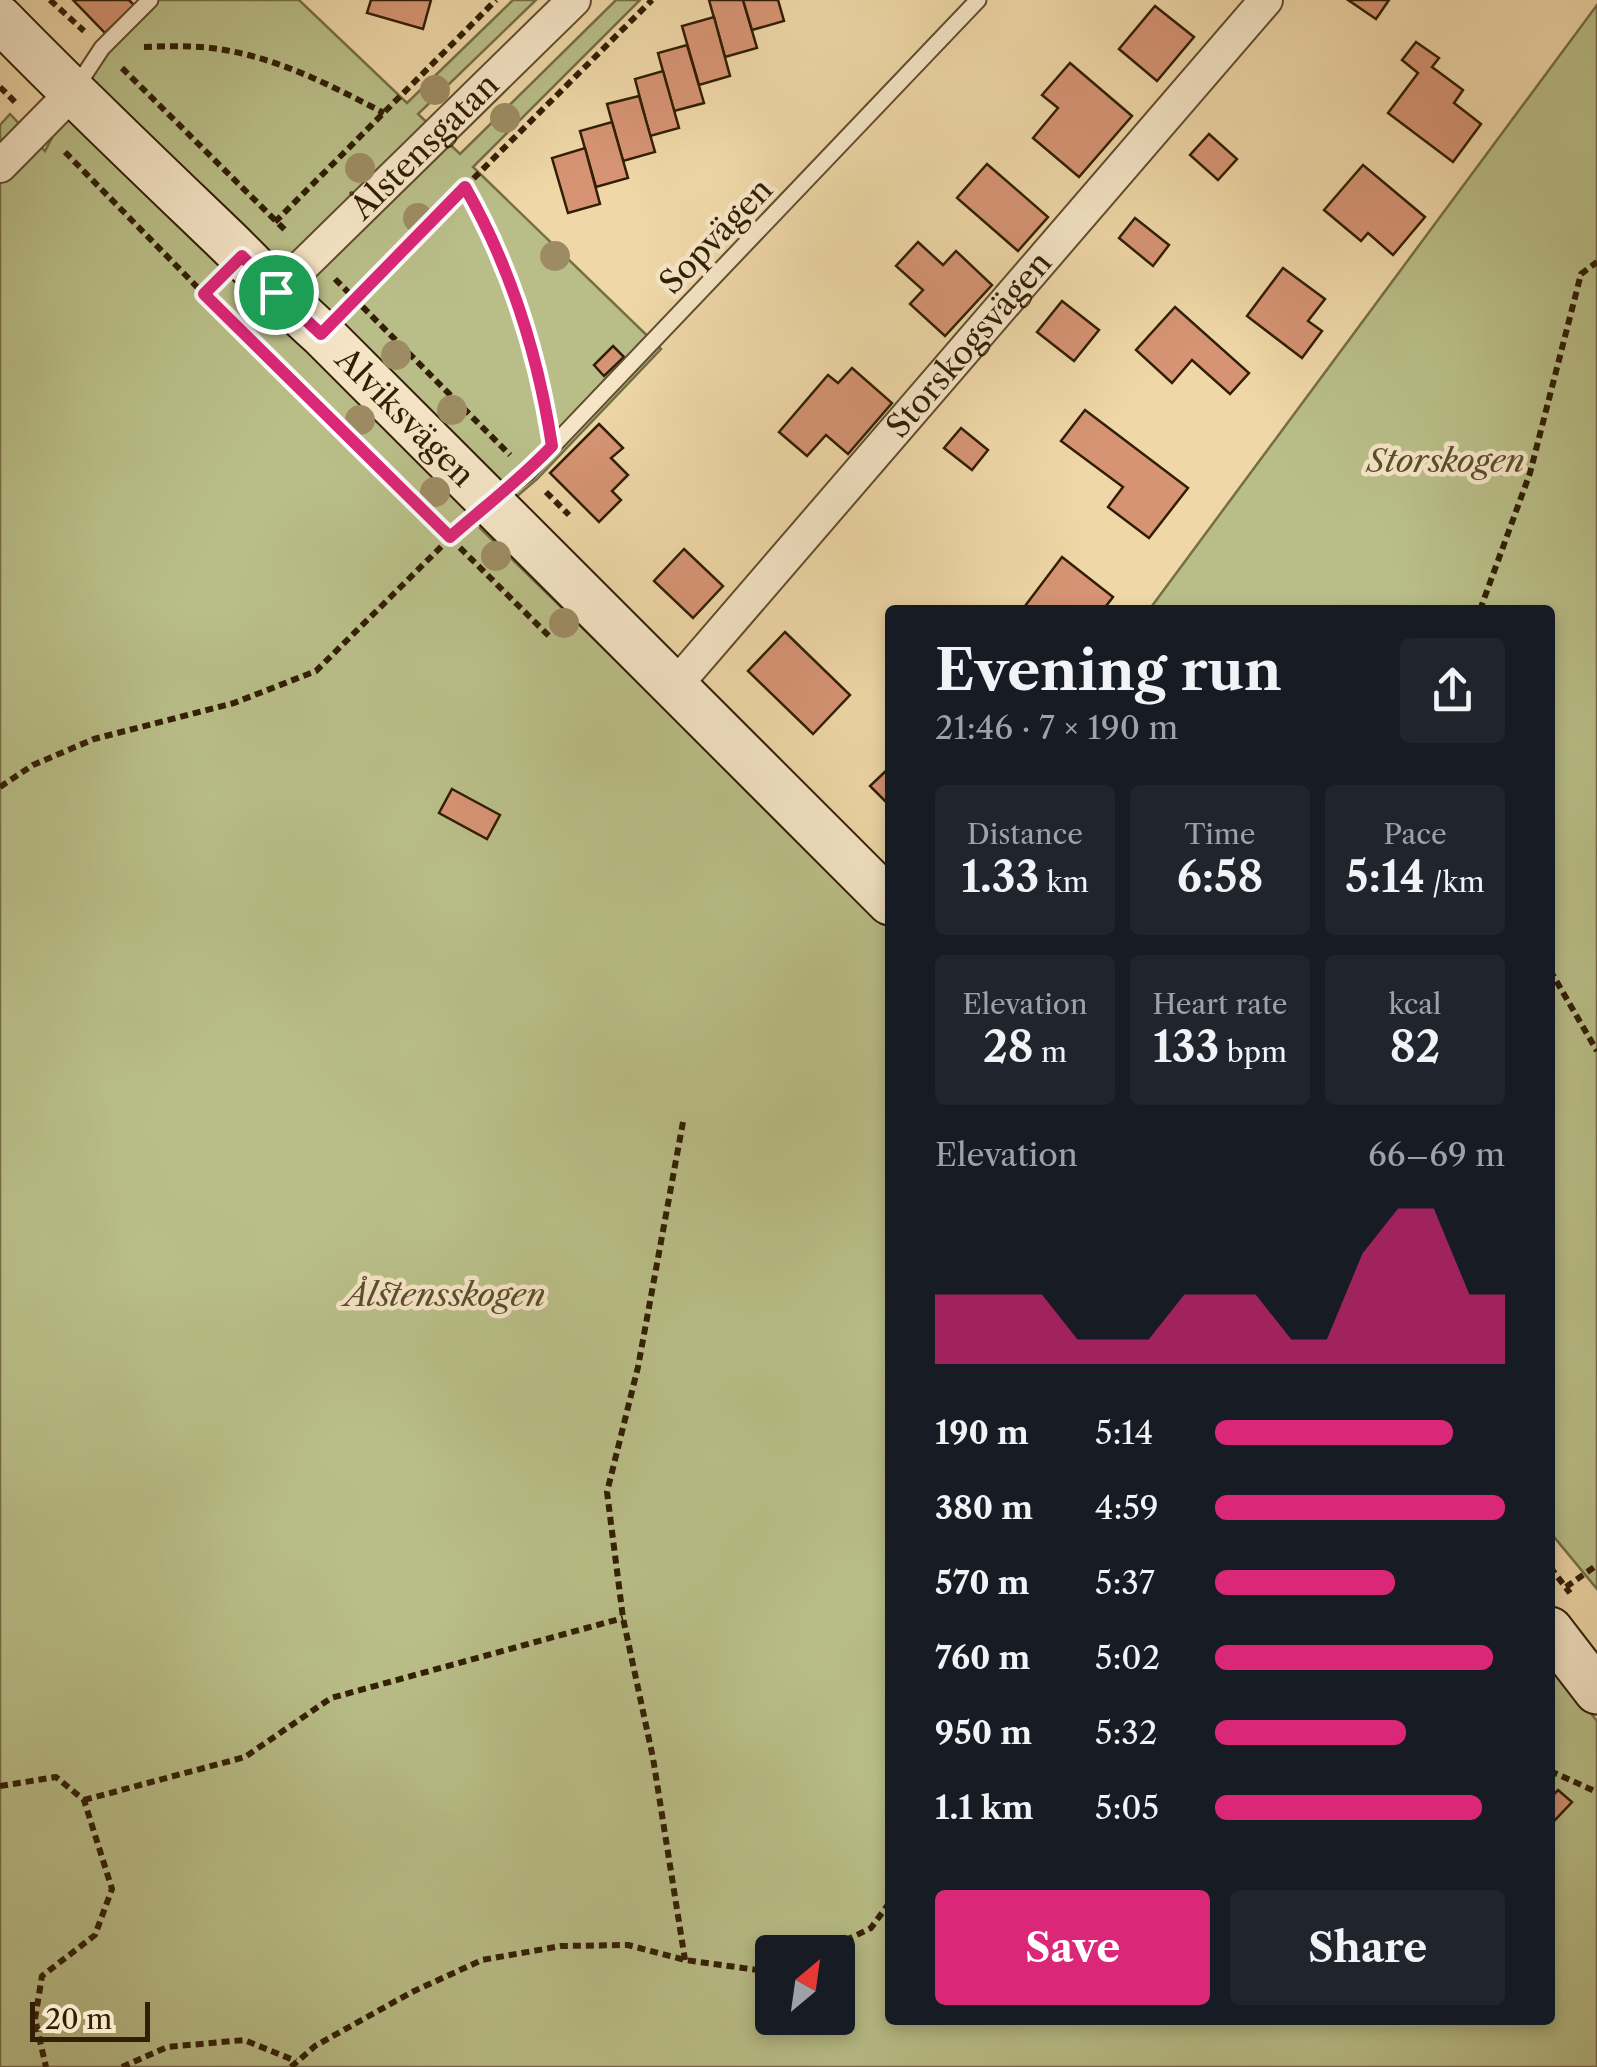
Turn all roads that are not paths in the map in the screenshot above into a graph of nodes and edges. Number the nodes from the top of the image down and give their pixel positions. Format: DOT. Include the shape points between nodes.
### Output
graph roads {
  1 [pos="150,0"];
  2 [pos="574,0"];
  3 [pos="978,0"];
  4 [pos="1266,0"];
  5 [pos="0,19"];
  6 [pos="72,93"];
  7 [pos="0,166"];
  8 [pos="276,292"];
  9 [pos="488,503"];
  10 [pos="674,687"];
  11 [pos="885,897"];
  12 [pos="1555,1636"];
  13 [pos="1597,1691"];
  1 -- 6 [label="lane" via="102,48"];
  2 -- 8 [label="street, Ålstensgatan"];
  3 -- 9 [label="lane, Sopvägen" via="528,472"];
  4 -- 10 [label="street, Storskogsvägen"];
  5 -- 6 [label="street, Alviksvägen"];
  6 -- 7 [label="street"];
  6 -- 8 [label="street, Alviksvägen"];
  8 -- 9 [label="street, Alviksvägen"];
  9 -- 10 [label="street, Alviksvägen"];
  10 -- 11 [label="street, Alviksvägen"];
  12 -- 13 [label="street"];
}
